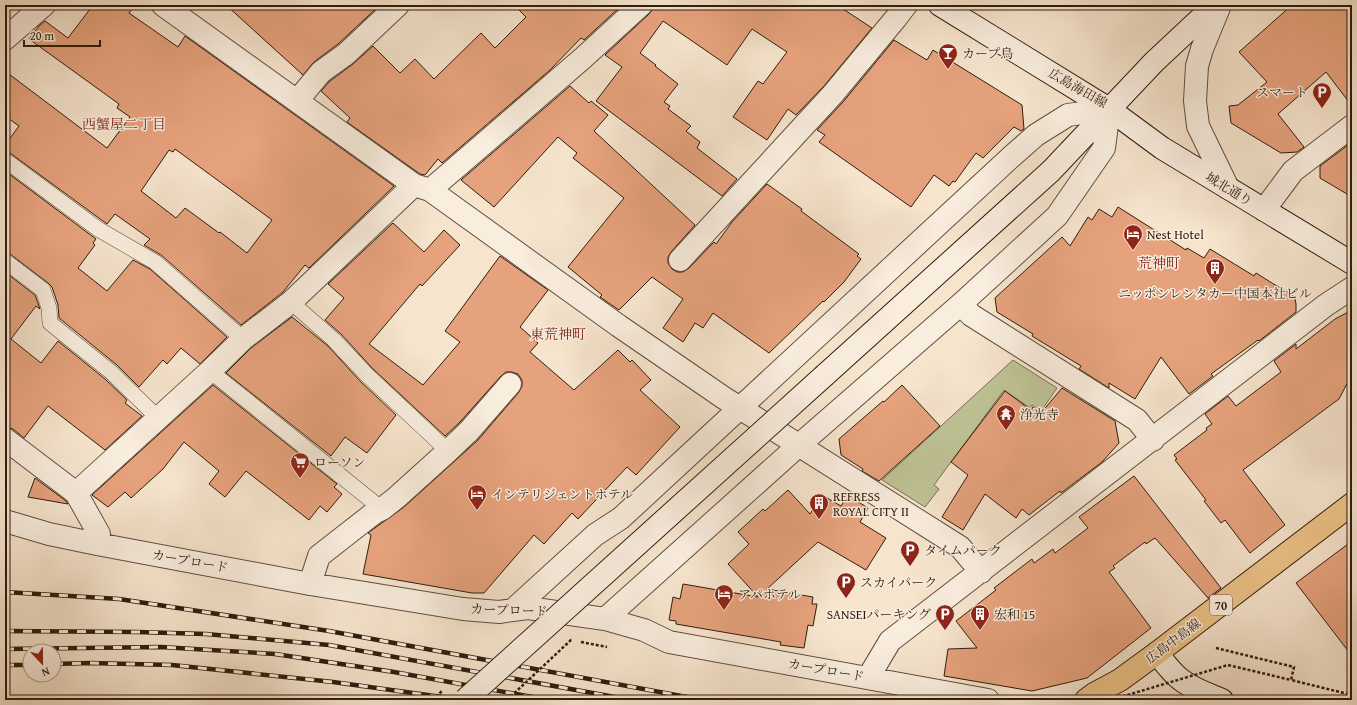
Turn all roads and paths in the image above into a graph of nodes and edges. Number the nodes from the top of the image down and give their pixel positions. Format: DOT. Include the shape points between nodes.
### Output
graph roads {
  1 [pos="44,5"];
  2 [pos="162,5"];
  3 [pos="398,5"];
  4 [pos="641,5"];
  5 [pos="906,5"];
  6 [pos="940,5"];
  7 [pos="1215,5"];
  8 [pos="1220,5"];
  9 [pos="5,39"];
  10 [pos="297,101"];
  11 [pos="1109,109"];
  12 [pos="1352,126"];
  13 [pos="5,160"];
  14 [pos="422,188"];
  15 [pos="1228,188"];
  16 [pos="1264,210"];
  17 [pos="680,260"];
  18 [pos="5,262"];
  19 [pos="1352,263"];
  20 [pos="1352,288"];
  21 [pos="291,302"];
  22 [pos="961,304"];
  23 [pos="243,339"];
  24 [pos="210,371"];
  25 [pos="510,384"];
  26 [pos="740,408"];
  27 [pos="158,418"];
  28 [pos="5,439"];
  29 [pos="1153,440"];
  30 [pos="798,446"];
  31 [pos="448,451"];
  32 [pos="76,493"];
  33 [pos="1352,504"];
  34 [pos="382,509"];
  35 [pos="5,521"];
  36 [pos="97,544"];
  37 [pos="981,572"];
  38 [pos="310,584"];
  39 [pos="514,609"];
  40 [pos="605,619"];
  41 [pos="610,647"];
  42 [pos="1216,648"];
  43 [pos="1157,653"];
  44 [pos="868,678"];
  45 [pos="1291,680"];
  46 [pos="1352,695"];
  47 [pos="466,700"];
  48 [pos="507,700"];
  49 [pos="988,700"];
  50 [pos="1086,700"];
  51 [pos="1119,700"];
  52 [pos="1222,700"];
  1 -- 9 [label="street"];
  2 -- 10 [label="street"];
  3 -- 10 [label="street" via="346,54 321,72"];
  4 -- 14 [label="street" via="583,58"];
  5 -- 17 [label="street" via="833,94"];
  6 -- 11 [label="street, 広島海田線"];
  7 -- 11 [label="street, 広島海田線" via="1154,62"];
  8 -- 15 [label="street" via="1197,66 1195,101 1198,126"];
  10 -- 14 [label="street"];
  11 -- 15 [label="street, 城北通り" via="1162,148"];
  11 -- 22 [label="street" via="1104,148 1057,216"];
  11 -- 26 [label="street" via="1068,116 1036,135"];
  11 -- 47 [label="street, bridge" via="1051,171"];
  12 -- 16 [label="street" via="1294,171"];
  13 -- 23 [label="lane" via="98,229 155,262"];
  14 -- 21 [label="street"];
  14 -- 26 [label="street"];
  15 -- 16 [label="street, 城北通り"];
  16 -- 19 [label="street, 城北通り"];
  18 -- 27 [label="lane" via="43,290 50,323 111,372"];
  20 -- 29 [label="street" via="1326,305"];
  21 -- 23 [label="street"];
  21 -- 31 [label="lane" via="334,340 366,374"];
  22 -- 29 [label="street" via="971,315 1137,420"];
  22 -- 30 [label="street"];
  23 -- 24 [label="street"];
  24 -- 27 [label="street"];
  24 -- 34 [label="lane"];
  25 -- 31 [label="street"];
  26 -- 30 [label="street"];
  26 -- 39 [label="street" via="621,518 595,535"];
  27 -- 32 [label="street"];
  28 -- 32 [label="street"];
  29 -- 37 [label="street"];
  30 -- 37 [label="street" via="960,547"];
  30 -- 40 [label="street"];
  31 -- 34 [label="street"];
  32 -- 36 [label="street" via="99,534"];
  33 -- 43 [label="main road, 広島中島線 / 70"];
  34 -- 38 [label="street" via="319,556"];
  35 -- 36 [label="street, カープロード"];
  36 -- 38 [label="street, カープロード"];
  37 -- 44 [label="street" via="890,641"];
  38 -- 39 [label="street, カープロード" via="463,609 499,612"];
  39 -- 40 [label="street, カープロード" via="528,608"];
  40 -- 44 [label="street, カープロード" via="644,630 669,642"];
  41 -- 48 [label="path, bridge" via="571,640"];
  42 -- 45 [label="path" via="1294,667"];
  43 -- 50 [label="main road, 広島中島線 / 70" via="1120,680"];
  43 -- 52 [label="street" via="1180,680"];
  44 -- 49 [label="street, カープロード"];
  45 -- 46 [label="path"];
  45 -- 51 [label="path, bridge" via="1228,665 1124,696"];
}
